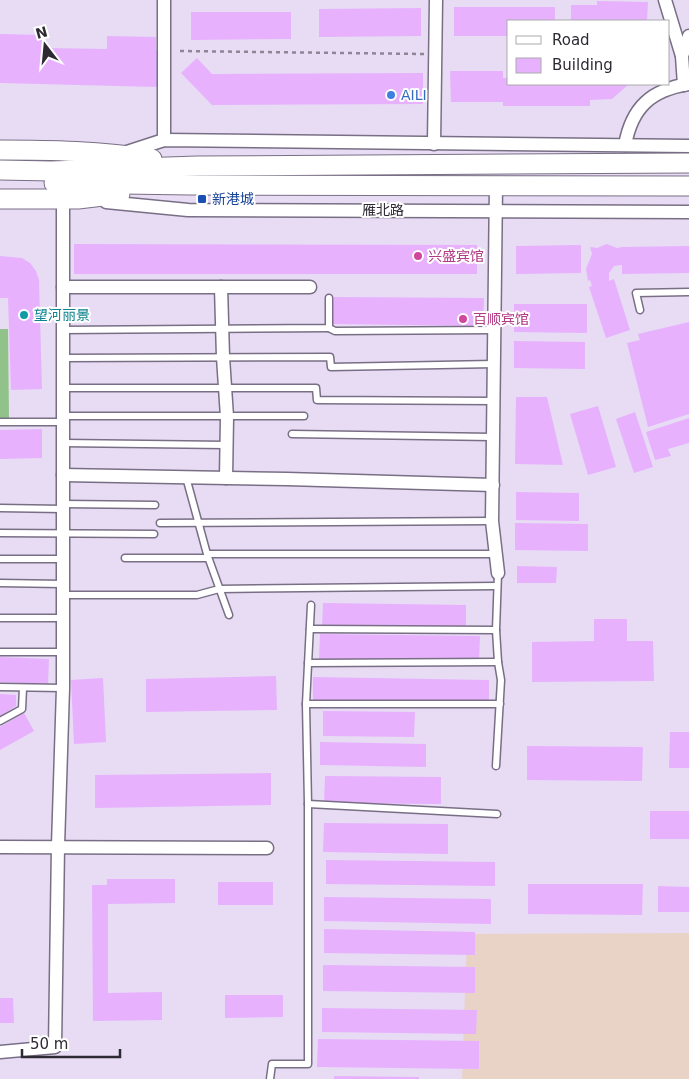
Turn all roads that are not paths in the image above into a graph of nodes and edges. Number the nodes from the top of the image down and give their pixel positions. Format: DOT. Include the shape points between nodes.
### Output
graph roads {
  1 [pos="164,0"];
  2 [pos="436,0"];
  3 [pos="665,0"];
  4 [pos="689,36"];
  5 [pos="682,56"];
  6 [pos="686,85"];
  7 [pos="164,140"];
  8 [pos="434,144"];
  9 [pos="624,145"];
  10 [pos="689,146"];
  11 [pos="0,150"];
  12 [pos="120,154"];
  13 [pos="689,163"];
  14 [pos="198,166"];
  15 [pos="0,170"];
  16 [pos="51,177"];
  17 [pos="0,182"];
  18 [pos="190,185"];
  19 [pos="496,186"];
  20 [pos="689,186"];
  21 [pos="0,199"];
  22 [pos="71,199"];
  23 [pos="496,211"];
  24 [pos="689,212"];
  25 [pos="63,287"];
  26 [pos="221,287"];
  27 [pos="310,287"];
  28 [pos="689,292"];
  29 [pos="329,298"];
  30 [pos="640,310"];
  31 [pos="329,328"];
  32 [pos="222,329"];
  33 [pos="63,330"];
  34 [pos="495,330"];
  35 [pos="223,357"];
  36 [pos="63,358"];
  37 [pos="494,364"];
  38 [pos="63,388"];
  39 [pos="225,388"];
  40 [pos="494,401"];
  41 [pos="304,416"];
  42 [pos="227,417"];
  43 [pos="63,419"];
  44 [pos="0,422"];
  45 [pos="292,434"];
  46 [pos="494,437"];
  47 [pos="63,443"];
  48 [pos="226,444"];
  49 [pos="63,475"];
  50 [pos="186,477"];
  51 [pos="226,478"];
  52 [pos="493,485"];
  53 [pos="155,505"];
  54 [pos="63,507"];
  55 [pos="0,508"];
  56 [pos="492,521"];
  57 [pos="197,522"];
  58 [pos="160,523"];
  59 [pos="0,533"];
  60 [pos="63,534"];
  61 [pos="154,534"];
  62 [pos="495,554"];
  63 [pos="208,556"];
  64 [pos="125,558"];
  65 [pos="0,559"];
  66 [pos="63,559"];
  67 [pos="497,580"];
  68 [pos="0,583"];
  69 [pos="219,589"];
  70 [pos="63,590"];
  71 [pos="311,605"];
  72 [pos="230,615"];
  73 [pos="0,618"];
  74 [pos="63,618"];
  75 [pos="310,629"];
  76 [pos="496,630"];
  77 [pos="0,652"];
  78 [pos="63,652"];
  79 [pos="498,662"];
  80 [pos="308,663"];
  81 [pos="0,687"];
  82 [pos="23,688"];
  83 [pos="63,688"];
  84 [pos="306,704"];
  85 [pos="500,704"];
  86 [pos="0,721"];
  87 [pos="496,766"];
  88 [pos="308,804"];
  89 [pos="496,814"];
  90 [pos="58,846"];
  91 [pos="0,847"];
  92 [pos="267,848"];
  93 [pos="0,1052"];
  94 [pos="270,1079"];
  1 -- 7 [label="street"];
  2 -- 8 [label="street"];
  3 -- 5 [label="street"];
  4 -- 5 [label="street"];
  5 -- 6 [label="street"];
  6 -- 9 [label="street" via="662,91 647,100 635,112"];
  7 -- 8 [label="street"];
  7 -- 12 [label="street"];
  8 -- 9 [label="street"];
  9 -- 10 [label="street"];
  11 -- 12 [label="main road"];
  12 -- 14 [label="main road"];
  13 -- 14 [label="main road"];
  14 -- 16 [label="main road"];
  15 -- 16 [label="main road"];
  16 -- 17 [label="main road"];
  16 -- 18 [label="main road"];
  18 -- 19 [label="main road, 雁北路"];
  18 -- 22 [label="main road"];
  19 -- 20 [label="main road, 雁北路"];
  19 -- 23 [label="street"];
  21 -- 22 [label="main road"];
  22 -- 23 [label="street, 雁北路" via="188,210"];
  22 -- 25 [label="street"];
  23 -- 24 [label="street, 雁北路"];
  23 -- 34 [label="street"];
  25 -- 26 [label="street"];
  25 -- 33 [label="street"];
  26 -- 27 [label="street"];
  26 -- 32 [label="street"];
  28 -- 30 [label="lane" via="636,293"];
  29 -- 31 [label="lane"];
  31 -- 32 [label="lane"];
  31 -- 34 [label="lane" via="335,331"];
  32 -- 33 [label="lane"];
  32 -- 35 [label="street"];
  33 -- 36 [label="street"];
  34 -- 37 [label="street"];
  35 -- 36 [label="lane"];
  35 -- 37 [label="lane" via="330,357 331,367"];
  35 -- 39 [label="street"];
  36 -- 38 [label="street"];
  37 -- 40 [label="street"];
  38 -- 39 [label="lane"];
  38 -- 43 [label="street"];
  39 -- 40 [label="lane" via="316,388 317,400"];
  39 -- 42 [label="street"];
  40 -- 46 [label="street"];
  41 -- 42 [label="lane"];
  42 -- 43 [label="lane"];
  42 -- 48 [label="street"];
  43 -- 44 [label="lane"];
  43 -- 47 [label="street"];
  45 -- 46 [label="lane"];
  46 -- 52 [label="street"];
  47 -- 48 [label="lane"];
  47 -- 49 [label="street"];
  48 -- 51 [label="street"];
  49 -- 50 [label="street"];
  49 -- 54 [label="street"];
  50 -- 51 [label="street"];
  50 -- 57 [label="lane"];
  51 -- 52 [label="street"];
  52 -- 56 [label="street"];
  53 -- 54 [label="lane"];
  54 -- 55 [label="lane"];
  54 -- 60 [label="street"];
  56 -- 57 [label="lane"];
  56 -- 62 [label="street"];
  57 -- 58 [label="lane"];
  57 -- 63 [label="lane"];
  59 -- 60 [label="lane"];
  60 -- 61 [label="lane"];
  60 -- 66 [label="street"];
  62 -- 63 [label="lane"];
  62 -- 67 [label="street"];
  63 -- 64 [label="lane"];
  63 -- 69 [label="lane"];
  65 -- 66 [label="lane"];
  66 -- 70 [label="street"];
  67 -- 69 [label="lane"];
  67 -- 76 [label="lane"];
  68 -- 70 [label="lane"];
  69 -- 70 [label="lane" via="197,595"];
  69 -- 72 [label="lane"];
  70 -- 74 [label="street"];
  71 -- 75 [label="lane"];
  73 -- 74 [label="lane"];
  74 -- 78 [label="street"];
  75 -- 76 [label="lane"];
  75 -- 80 [label="lane"];
  76 -- 79 [label="lane"];
  77 -- 78 [label="lane"];
  78 -- 83 [label="street"];
  79 -- 80 [label="lane"];
  79 -- 85 [label="lane"];
  80 -- 84 [label="lane"];
  81 -- 82 [label="lane"];
  82 -- 83 [label="lane"];
  82 -- 86 [label="lane" via="22,709"];
  83 -- 90 [label="street"];
  84 -- 85 [label="lane"];
  84 -- 88 [label="lane"];
  85 -- 87 [label="lane"];
  88 -- 89 [label="lane"];
  88 -- 94 [label="lane" via="308,1064 272,1064"];
  90 -- 91 [label="street"];
  90 -- 92 [label="street"];
  90 -- 93 [label="street" via="55,1047"];
}
